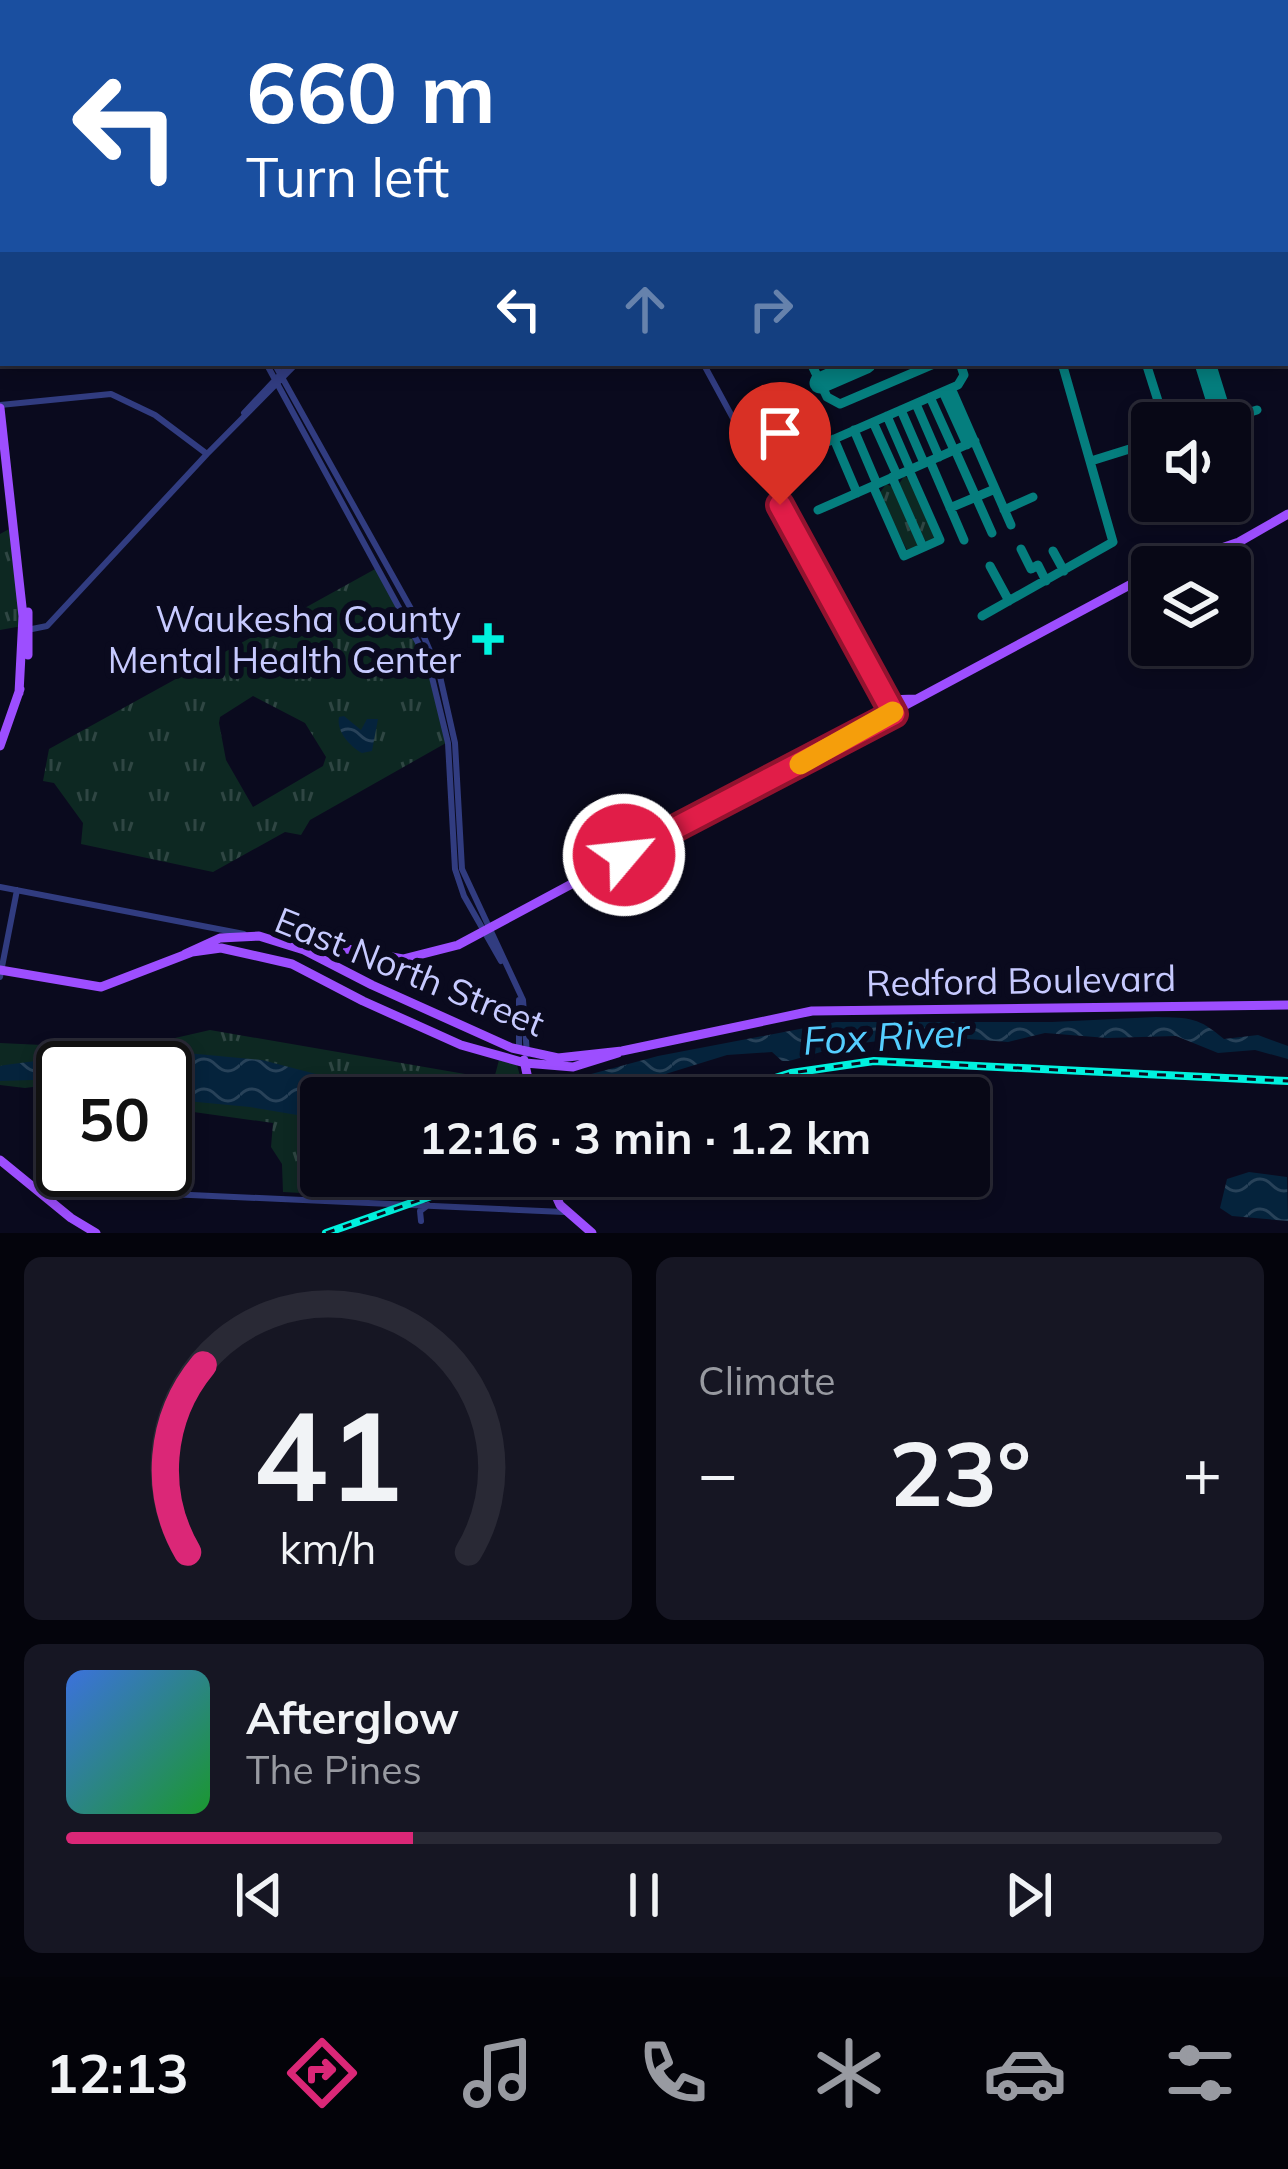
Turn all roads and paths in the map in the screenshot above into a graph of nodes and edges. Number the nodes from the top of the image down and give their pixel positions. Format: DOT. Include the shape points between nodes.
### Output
graph roads {
  1 [pos="272,366"];
  2 [pos="292,366"];
  3 [pos="706,366"];
  4 [pos="279,379"];
  5 [pos="0,407"];
  6 [pos="207,454"];
  7 [pos="1288,514"];
  8 [pos="1227,546"];
  9 [pos="1131,584"];
  10 [pos="28,629"];
  11 [pos="921,699"];
  12 [pos="886,700"];
  13 [pos="894,714"];
  14 [pos="0,746"];
  15 [pos="0,887"];
  16 [pos="17,890"];
  17 [pos="488,930"];
  18 [pos="249,935"];
  19 [pos="299,948"];
  20 [pos="185,954"];
  21 [pos="0,973"];
  22 [pos="1288,1003"];
  23 [pos="771,1017"];
  24 [pos="622,1051"];
  25 [pos="528,1059"];
  26 [pos="528,1077"];
  27 [pos="530,1077"];
  28 [pos="0,1160"];
  29 [pos="11,1169"];
  30 [pos="0,1178"];
  31 [pos="554,1197"];
  32 [pos="555,1197"];
  33 [pos="560,1197"];
  34 [pos="47,1199"];
  35 [pos="430,1204"];
  36 [pos="550,1210"];
  37 [pos="567,1213"];
  38 [pos="421,1221"];
  39 [pos="96,1233"];
  40 [pos="592,1233"];
  1 -- 4 [label="street"];
  2 -- 4 [label="street"];
  3 -- 12 [label="street"];
  4 -- 6 [label="street"];
  4 -- 17 [label="street" via="432,663 453,755 460,875"];
  5 -- 6 [label="street" via="108,393"];
  5 -- 10 [label="main road"];
  6 -- 10 [label="street" via="45,628"];
  7 -- 8 [label="main road"];
  9 -- 11 [label="main road"];
  10 -- 14 [label="main road" via="19,693"];
  11 -- 12 [label="main road"];
  11 -- 13 [label="main road"];
  12 -- 13 [label="street"];
  13 -- 17 [label="main road"];
  15 -- 16 [label="street, East North Street"];
  16 -- 18 [label="street, East North Street"];
  16 -- 21 [label="street"];
  17 -- 19 [label="main road" via="410,958 307,942"];
  17 -- 25 [label="street" via="519,998"];
  18 -- 19 [label="main road, East North Street"];
  18 -- 20 [label="main road, East North Street"];
  19 -- 25 [label="main road, East North Street"];
  20 -- 21 [label="main road, East North Street" via="101,987"];
  20 -- 25 [label="main road" via="214,948 283,960 452,1041"];
  22 -- 23 [label="main road, Redford Boulevard"];
  23 -- 24 [label="main road, East North Street"];
  24 -- 25 [label="main road, East North Street"];
  24 -- 25 [label="main road, East North Street" via="590,1064"];
  25 -- 26 [label="main road"];
  25 -- 27 [label="main road"];
  28 -- 29 [label="main road"];
  29 -- 30 [label="main road"];
  29 -- 34 [label="main road"];
  31 -- 36 [label="main road"];
  32 -- 37 [label="main road"];
  33 -- 37 [label="main road"];
  34 -- 35 [label="street" via="60,1189"];
  34 -- 39 [label="main road"];
  35 -- 36 [label="street"];
  35 -- 38 [label="street" via="420,1210"];
  36 -- 37 [label="street"];
  37 -- 40 [label="main road"];
}
